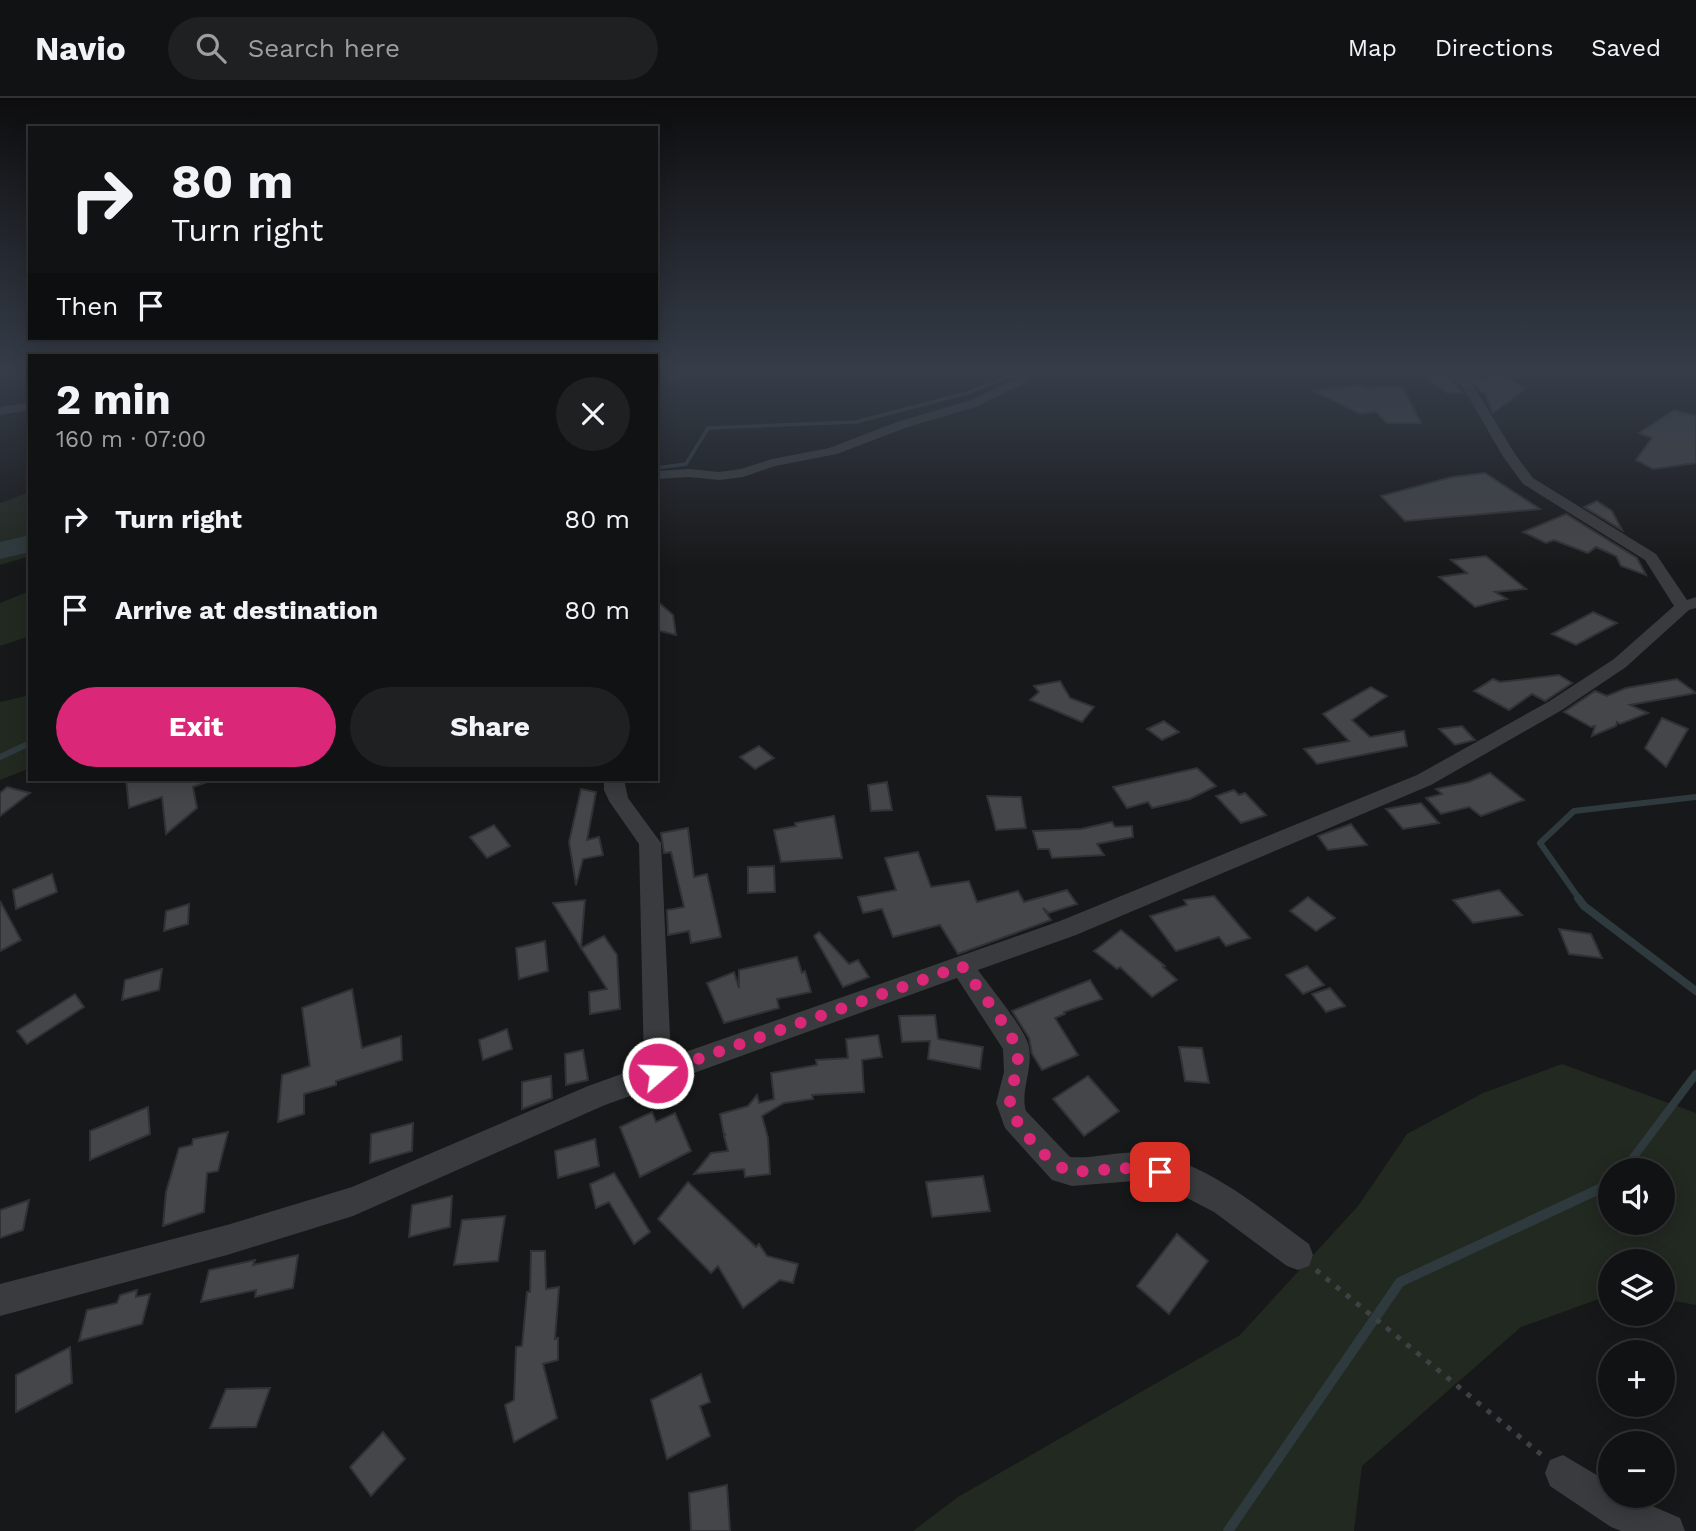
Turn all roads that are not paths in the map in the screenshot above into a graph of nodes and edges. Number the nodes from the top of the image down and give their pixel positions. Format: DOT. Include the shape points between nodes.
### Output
graph roads {
  1 [pos="872,436"];
  2 [pos="1498,436"];
  3 [pos="658,475"];
  4 [pos="1690,605"];
  5 [pos="614,781"];
  6 [pos="962,966"];
  7 [pos="658,1073"];
  8 [pos="1298,1255"];
  9 [pos="0,1300"];
  10 [pos="1563,1473"];
  11 [pos="1667,1531"];
  1 -- 3 [label="street" via="832,451 743,472"];
  2 -- 4 [label="street" via="1528,481 1651,556"];
  4 -- 6 [label="street" via="1620,663 1555,706 1424,780 1068,928"];
  5 -- 7 [label="street" via="619,801 650,843"];
  6 -- 7 [label="street"];
  6 -- 8 [label="street" via="1016,1046 1017,1072 1010,1103 1015,1119 1062,1170 1145,1167 1175,1176 1214,1194"];
  7 -- 9 [label="street" via="353,1201 227,1240"];
  10 -- 11 [label="street" via="1624,1514"];
}
